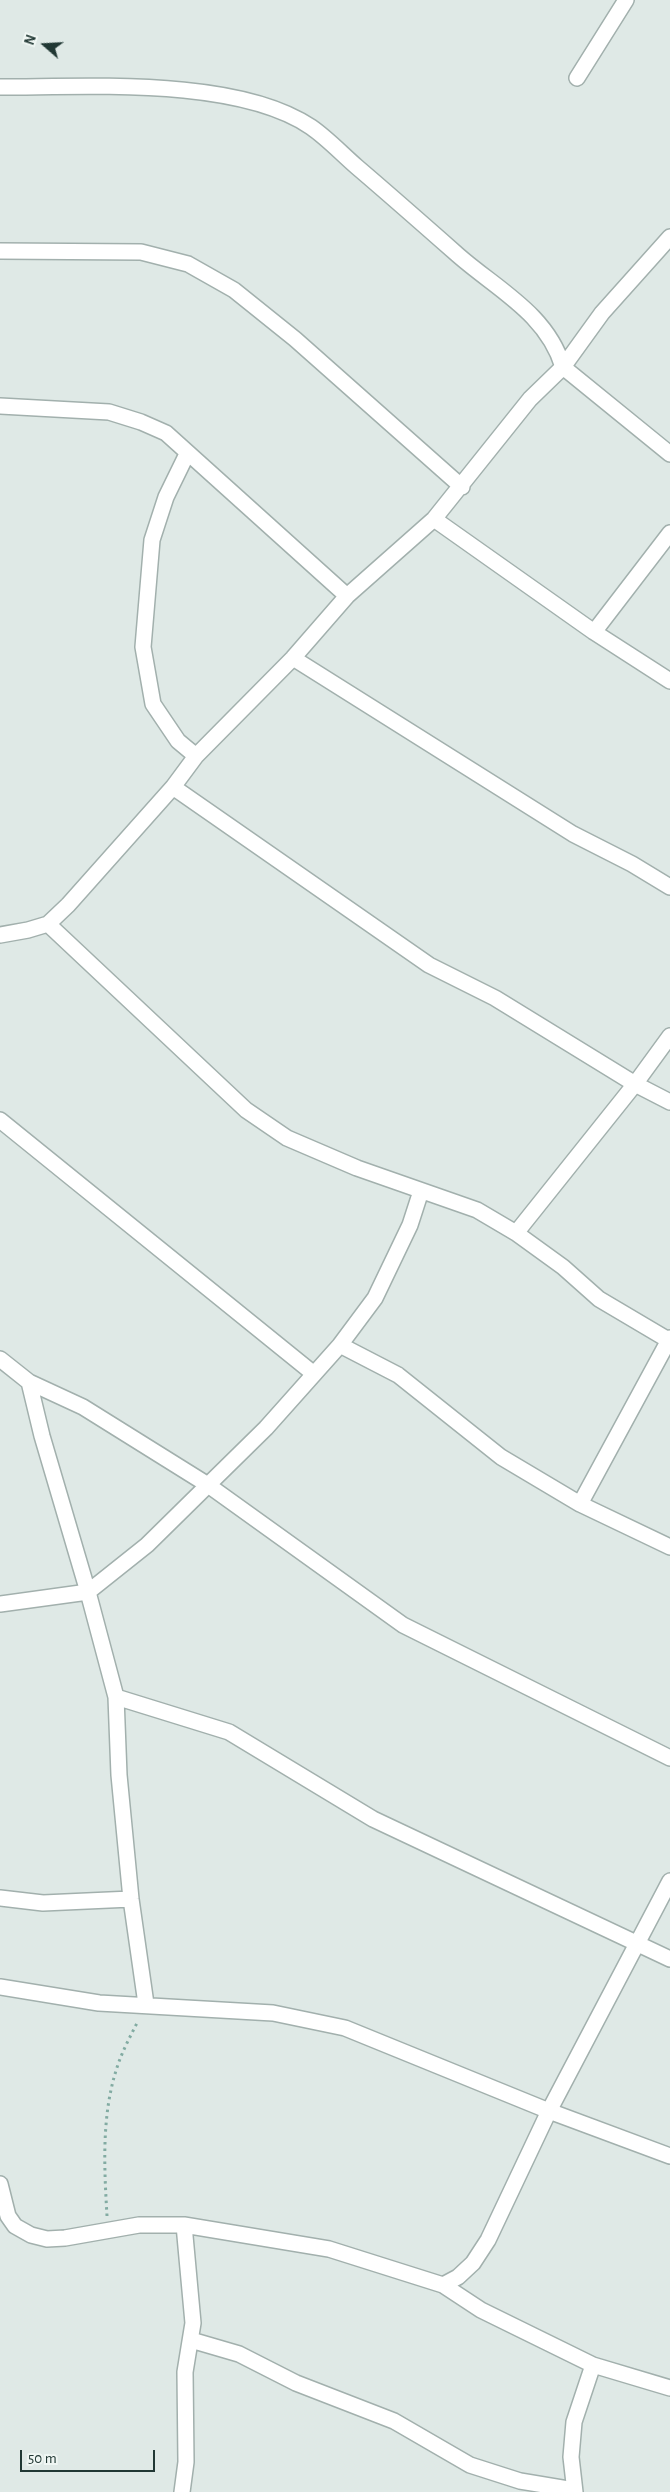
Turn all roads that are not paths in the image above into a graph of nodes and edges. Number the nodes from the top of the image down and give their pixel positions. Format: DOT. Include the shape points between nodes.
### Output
graph roads {
  1 [pos="626,0"];
  2 [pos="577,78"];
  3 [pos="0,87"];
  4 [pos="670,237"];
  5 [pos="0,251"];
  6 [pos="563,367"];
  7 [pos="0,406"];
  8 [pos="187,454"];
  9 [pos="670,454"];
  10 [pos="462,487"];
  11 [pos="434,519"];
  12 [pos="670,533"];
  13 [pos="347,596"];
  14 [pos="594,632"];
  15 [pos="293,658"];
  16 [pos="670,681"];
  17 [pos="196,756"];
  18 [pos="172,787"];
  19 [pos="670,887"];
  20 [pos="48,924"];
  21 [pos="0,935"];
  22 [pos="670,1036"];
  23 [pos="635,1084"];
  24 [pos="670,1102"];
  25 [pos="0,1120"];
  26 [pos="421,1191"];
  27 [pos="516,1233"];
  28 [pos="669,1340"];
  29 [pos="340,1346"];
  30 [pos="0,1359"];
  31 [pos="314,1374"];
  32 [pos="29,1382"];
  33 [pos="208,1485"];
  34 [pos="580,1504"];
  35 [pos="670,1547"];
  36 [pos="88,1592"];
  37 [pos="0,1604"];
  38 [pos="116,1697"];
  39 [pos="670,1758"];
  40 [pos="670,1882"];
  41 [pos="0,1898"];
  42 [pos="130,1899"];
  43 [pos="636,1943"];
  44 [pos="670,1959"];
  45 [pos="0,1987"];
  46 [pos="146,2004"];
  47 [pos="548,2110"];
  48 [pos="670,2156"];
  49 [pos="0,2184"];
  50 [pos="184,2224"];
  51 [pos="443,2285"];
  52 [pos="191,2340"];
  53 [pos="593,2365"];
  54 [pos="670,2388"];
  55 [pos="575,2491"];
  56 [pos="182,2492"];
  1 -- 2 [label="street"];
  3 -- 6 [label="street" via="142,87 212,94 260,102 311,126 546,329"];
  4 -- 6 [label="street" via="602,313"];
  5 -- 10 [label="street" via="141,252 188,264 234,290 295,339"];
  6 -- 9 [label="street"];
  6 -- 10 [label="street" via="530,399"];
  7 -- 8 [label="street" via="110,412 166,433"];
  8 -- 13 [label="street"];
  8 -- 17 [label="street" via="166,498 152,540 144,647 153,704 178,740"];
  10 -- 11 [label="street"];
  11 -- 13 [label="street"];
  11 -- 14 [label="street"];
  12 -- 14 [label="street"];
  13 -- 15 [label="street"];
  14 -- 16 [label="street"];
  15 -- 17 [label="street"];
  15 -- 19 [label="street" via="574,834"];
  17 -- 18 [label="street"];
  18 -- 20 [label="street" via="101,870"];
  18 -- 23 [label="street" via="429,964 495,998"];
  20 -- 21 [label="street"];
  20 -- 26 [label="street" via="246,1110 287,1138"];
  22 -- 23 [label="street"];
  23 -- 24 [label="street"];
  23 -- 27 [label="street"];
  25 -- 31 [label="street"];
  26 -- 27 [label="street" via="477,1210"];
  26 -- 29 [label="street" via="410,1225 375,1298"];
  27 -- 28 [label="street" via="563,1267 599,1299"];
  28 -- 34 [label="street"];
  29 -- 31 [label="street"];
  29 -- 34 [label="street" via="398,1375 501,1457"];
  30 -- 32 [label="street"];
  31 -- 33 [label="street" via="266,1428"];
  32 -- 33 [label="street" via="83,1407"];
  32 -- 36 [label="street"];
  33 -- 36 [label="street" via="147,1545"];
  33 -- 39 [label="street" via="403,1625"];
  34 -- 35 [label="street"];
  36 -- 37 [label="street"];
  36 -- 38 [label="street"];
  38 -- 42 [label="street"];
  38 -- 43 [label="street" via="229,1732 373,1819"];
  40 -- 43 [label="street"];
  41 -- 42 [label="street" via="43,1903"];
  42 -- 46 [label="street"];
  43 -- 44 [label="street"];
  43 -- 47 [label="street"];
  45 -- 46 [label="street" via="100,2003"];
  46 -- 47 [label="street" via="273,2013 345,2028"];
  47 -- 48 [label="street"];
  47 -- 51 [label="street" via="488,2240 473,2263"];
  49 -- 50 [label="street" via="8,2216 15,2226 47,2239 139,2225"];
  50 -- 51 [label="street" via="329,2249"];
  50 -- 52 [label="street" via="193,2323"];
  51 -- 53 [label="street" via="481,2310"];
  52 -- 55 [label="street" via="239,2354 296,2383 394,2421 470,2465 520,2481"];
  52 -- 56 [label="street" via="184,2372 186,2462"];
  53 -- 54 [label="street"];
  53 -- 55 [label="street" via="574,2422 571,2457"];
}
